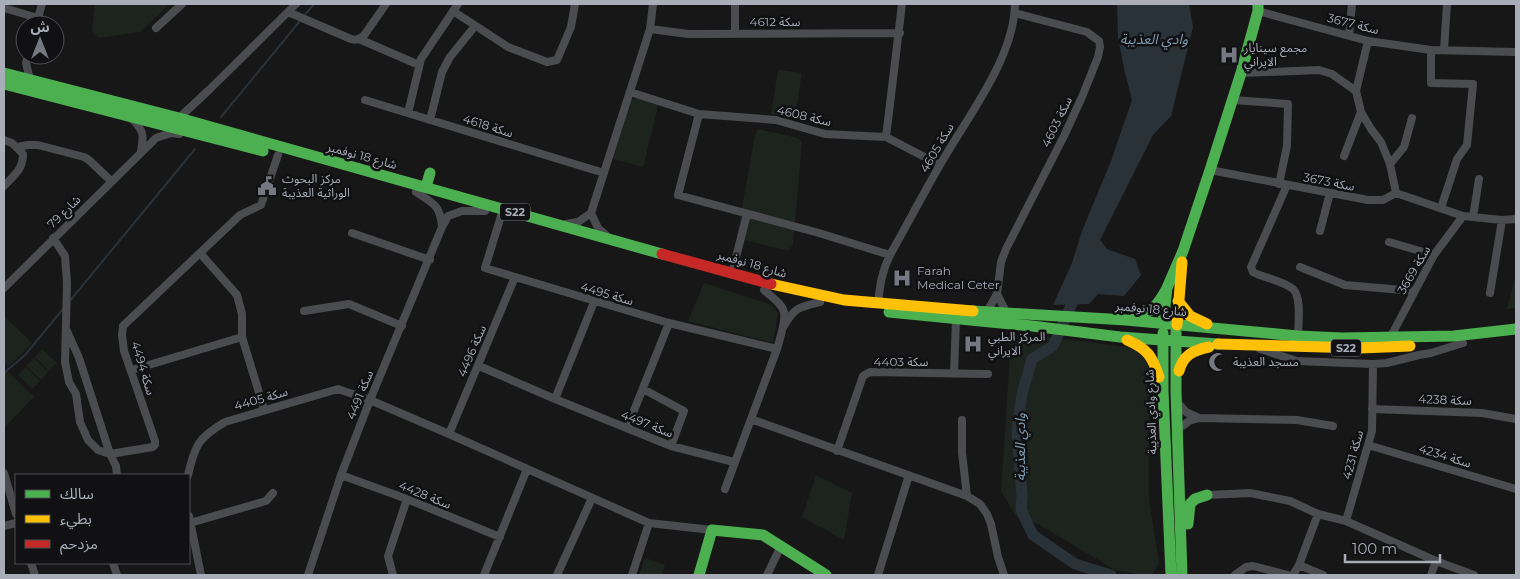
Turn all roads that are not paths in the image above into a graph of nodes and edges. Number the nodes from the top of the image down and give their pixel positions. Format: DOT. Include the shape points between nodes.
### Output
graph roads {
  1 [pos="182,4"];
  2 [pos="296,4"];
  3 [pos="386,4"];
  4 [pos="458,4"];
  5 [pos="575,4"];
  6 [pos="653,4"];
  7 [pos="735,4"];
  8 [pos="902,4"];
  9 [pos="1015,4"];
  10 [pos="1352,4"];
  11 [pos="1447,4"];
  12 [pos="4,8"];
  13 [pos="1258,8"];
  14 [pos="453,11"];
  15 [pos="288,12"];
  16 [pos="1015,13"];
  17 [pos="22,15"];
  18 [pos="475,26"];
  19 [pos="156,28"];
  20 [pos="650,29"];
  21 [pos="734,33"];
  22 [pos="900,33"];
  23 [pos="1349,35"];
  24 [pos="359,39"];
  25 [pos="1368,40"];
  26 [pos="1431,50"];
  27 [pos="1444,50"];
  28 [pos="1516,52"];
  29 [pos="20,65"];
  30 [pos="28,65"];
  31 [pos="419,65"];
  32 [pos="1241,73"];
  33 [pos="6,77"];
  34 [pos="30,80"];
  35 [pos="1356,91"];
  36 [pos="630,92"];
  37 [pos="365,100"];
  38 [pos="1232,100"];
  39 [pos="1361,112"];
  40 [pos="408,113"];
  41 [pos="699,114"];
  42 [pos="129,116"];
  43 [pos="179,118"];
  44 [pos="1412,118"];
  45 [pos="430,120"];
  46 [pos="201,135"];
  47 [pos="886,138"];
  48 [pos="4,140"];
  49 [pos="18,148"];
  50 [pos="141,151"];
  51 [pos="278,155"];
  52 [pos="1344,156"];
  53 [pos="1390,164"];
  54 [pos="940,165"];
  55 [pos="1210,170"];
  56 [pos="430,173"];
  57 [pos="604,173"];
  58 [pos="1479,179"];
  59 [pos="111,181"];
  60 [pos="1283,184"];
  61 [pos="4,186"];
  62 [pos="421,190"];
  63 [pos="1330,193"];
  64 [pos="1396,193"];
  65 [pos="1441,208"];
  66 [pos="485,211"];
  67 [pos="591,213"];
  68 [pos="747,214"];
  69 [pos="502,216"];
  70 [pos="1462,216"];
  71 [pos="1473,217"];
  72 [pos="1516,219"];
  73 [pos="1502,220"];
  74 [pos="562,225"];
  75 [pos="442,227"];
  76 [pos="1320,231"];
  77 [pos="352,232"];
  78 [pos="54,238"];
  79 [pos="610,239"];
  80 [pos="1389,242"];
  81 [pos="1183,251"];
  82 [pos="200,253"];
  83 [pos="890,255"];
  84 [pos="1434,255"];
  85 [pos="430,260"];
  86 [pos="1300,267"];
  87 [pos="732,273"];
  88 [pos="515,277"];
  89 [pos="4,288"];
  90 [pos="1167,288"];
  91 [pos="764,290"];
  92 [pos="1414,291"];
  93 [pos="1490,293"];
  94 [pos="997,294"];
  95 [pos="1178,301"];
  96 [pos="594,302"];
  97 [pos="820,302"];
  98 [pos="878,303"];
  99 [pos="304,311"];
  100 [pos="987,312"];
  101 [pos="1007,314"];
  102 [pos="956,319"];
  103 [pos="1032,320"];
  104 [pos="1126,320"];
  105 [pos="669,324"];
  106 [pos="1164,324"];
  107 [pos="1176,324"];
  108 [pos="402,326"];
  109 [pos="65,328"];
  110 [pos="783,328"];
  111 [pos="1516,329"];
  112 [pos="1223,330"];
  113 [pos="242,336"];
  114 [pos="1115,336"];
  115 [pos="1298,336"];
  116 [pos="1516,337"];
  117 [pos="1390,338"];
  118 [pos="1163,340"];
  119 [pos="1176,341"];
  120 [pos="1463,343"];
  121 [pos="1224,344"];
  122 [pos="1250,345"];
  123 [pos="777,349"];
  124 [pos="1373,364"];
  125 [pos="479,366"];
  126 [pos="132,370"];
  127 [pos="954,374"];
  128 [pos="988,374"];
  129 [pos="643,389"];
  130 [pos="1163,390"];
  131 [pos="1177,396"];
  132 [pos="555,399"];
  133 [pos="370,400"];
  134 [pos="264,409"];
  135 [pos="1372,409"];
  136 [pos="1199,418"];
  137 [pos="750,419"];
  138 [pos="1516,419"];
  139 [pos="962,420"];
  140 [pos="1333,426"];
  141 [pos="627,428"];
  142 [pos="1177,430"];
  143 [pos="449,434"];
  144 [pos="1368,445"];
  145 [pos="671,446"];
  146 [pos="837,451"];
  147 [pos="110,454"];
  148 [pos="734,462"];
  149 [pos="528,469"];
  150 [pos="4,473"];
  151 [pos="117,474"];
  152 [pos="188,474"];
  153 [pos="341,475"];
  154 [pos="909,475"];
  155 [pos="1179,483"];
  156 [pos="724,489"];
  157 [pos="1516,489"];
  158 [pos="273,493"];
  159 [pos="1207,495"];
  160 [pos="967,496"];
  161 [pos="592,498"];
  162 [pos="407,499"];
  163 [pos="15,511"];
  164 [pos="1318,514"];
  165 [pos="190,519"];
  166 [pos="1346,521"];
  167 [pos="650,523"];
  168 [pos="712,530"];
  169 [pos="500,538"];
  170 [pos="781,546"];
  171 [pos="1181,560"];
  172 [pos="1436,561"];
  173 [pos="1300,565"];
  174 [pos="201,575"];
  175 [pos="308,575"];
  176 [pos="393,575"];
  177 [pos="484,575"];
  178 [pos="557,575"];
  179 [pos="632,575"];
  180 [pos="698,575"];
  181 [pos="767,575"];
  182 [pos="826,575"];
  183 [pos="878,575"];
  184 [pos="1004,575"];
  185 [pos="1171,575"];
  186 [pos="1182,575"];
  187 [pos="1235,575"];
  188 [pos="1288,575"];
  189 [pos="1293,575"];
  190 [pos="1323,575"];
  191 [pos="1431,575"];
  192 [pos="1474,575"];
  1 -- 19 [label="street"];
  2 -- 15 [label="street"];
  3 -- 24 [label="street"];
  4 -- 14 [label="street"];
  5 -- 18 [label="street" via="571,27 557,60 553,62 508,47"];
  6 -- 20 [label="street"];
  7 -- 21 [label="street"];
  8 -- 22 [label="street"];
  9 -- 16 [label="street, سكة 4605"];
  10 -- 23 [label="street"];
  11 -- 27 [label="street"];
  12 -- 17 [label="street"];
  13 -- 23 [label="street, سكة 3677"];
  13 -- 32 [label="main road, شارع وادي العذيبة"];
  14 -- 18 [label="street"];
  14 -- 31 [label="street"];
  15 -- 24 [label="street" via="350,39"];
  15 -- 43 [label="street"];
  16 -- 54 [label="street, سكة 4605" via="1011,35 992,78"];
  16 -- 94 [label="street, سكة 4603" via="1087,32 1099,41 1100,47 1064,136 1006,250"];
  18 -- 45 [label="street" via="442,72"];
  20 -- 21 [label="street, سكة 4612" via="689,34"];
  20 -- 36 [label="street"];
  21 -- 22 [label="street, سكة 4612"];
  22 -- 47 [label="street"];
  23 -- 25 [label="street, سكة 3677"];
  24 -- 31 [label="street"];
  25 -- 26 [label="street, سكة 3677"];
  25 -- 35 [label="street"];
  26 -- 27 [label="street, سكة 3677"];
  26 -- 65 [label="street" via="1431,83 1473,84 1467,145 1457,159"];
  27 -- 28 [label="street, سكة 3677"];
  29 -- 33 [label="street"];
  30 -- 34 [label="street"];
  31 -- 40 [label="street"];
  32 -- 35 [label="street" via="1319,70 1332,74"];
  32 -- 38 [label="main road, شارع وادي العذيبة"];
  33 -- 34 [label="main road, شارع 18 نوفمبر / S22"];
  33 -- 42 [label="main road, شارع 18 نوفمبر / S22"];
  34 -- 43 [label="main road, شارع 18 نوفمبر / S22"];
  35 -- 39 [label="street"];
  36 -- 41 [label="street, سكة 4608"];
  36 -- 57 [label="street"];
  37 -- 40 [label="street, سكة 4618"];
  38 -- 55 [label="main road, شارع وادي العذيبة"];
  38 -- 60 [label="street" via="1288,104"];
  39 -- 52 [label="street"];
  39 -- 53 [label="street" via="1381,142"];
  40 -- 45 [label="street, سكة 4618"];
  41 -- 47 [label="street, سكة 4608" via="776,120 825,134"];
  41 -- 68 [label="street" via="678,195"];
  42 -- 46 [label="main road, شارع 18 نوفمبر / S22"];
  42 -- 50 [label="street" via="140,126 144,136"];
  43 -- 62 [label="main road, شارع 18 نوفمبر / S22"];
  44 -- 53 [label="street" via="1404,147"];
  45 -- 57 [label="street, سكة 4618"];
  46 -- 50 [label="street, 79 شارع" via="171,133 156,138"];
  46 -- 51 [label="main road, شارع 18 نوفمبر / S22"];
  47 -- 54 [label="street, سكة 4608"];
  48 -- 49 [label="street"];
  49 -- 59 [label="street" via="38,145 84,157"];
  49 -- 61 [label="street" via="23,154 23,163"];
  50 -- 59 [label="street, 79 شارع"];
  51 -- 62 [label="main road, شارع 18 نوفمبر / S22"];
  51 -- 82 [label="street, سكة 4494" via="261,205 240,215"];
  53 -- 64 [label="street"];
  54 -- 83 [label="street, سكة 4605"];
  55 -- 60 [label="street, سكة 3673"];
  55 -- 81 [label="main road, شارع وادي العذيبة"];
  56 -- 62 [label="main road"];
  57 -- 67 [label="street"];
  58 -- 71 [label="street"];
  59 -- 78 [label="street, 79 شارع"];
  60 -- 63 [label="street, سكة 3673"];
  60 -- 115 [label="street" via="1251,266 1253,272 1295,290 1299,303"];
  62 -- 66 [label="main road, شارع 18 نوفمبر / S22"];
  62 -- 74 [label="main road, شارع 18 نوفمبر / S22"];
  62 -- 75 [label="street" via="441,212"];
  63 -- 64 [label="street, سكة 3673" via="1383,200"];
  63 -- 76 [label="street"];
  64 -- 65 [label="street"];
  65 -- 70 [label="street"];
  66 -- 69 [label="main road, شارع 18 نوفمبر / S22"];
  66 -- 75 [label="street, سكة 4491" via="462,211 448,216"];
  67 -- 74 [label="street" via="578,222"];
  67 -- 79 [label="street" via="598,228"];
  68 -- 83 [label="street"];
  68 -- 87 [label="street"];
  69 -- 88 [label="street, سكة 4495" via="485,268"];
  69 -- 91 [label="main road, شارع 18 نوفمبر / S22"];
  70 -- 71 [label="street"];
  70 -- 84 [label="street, سكة 3669"];
  71 -- 73 [label="street"];
  72 -- 73 [label="street"];
  73 -- 93 [label="street"];
  74 -- 79 [label="main road, شارع 18 نوفمبر / S22"];
  75 -- 85 [label="street, سكة 4491"];
  77 -- 85 [label="street"];
  78 -- 89 [label="street, 79 شارع"];
  78 -- 109 [label="street" via="65,256"];
  79 -- 87 [label="main road, شارع 18 نوفمبر / S22"];
  80 -- 84 [label="street"];
  81 -- 90 [label="main road, شارع وادي العذيبة"];
  81 -- 95 [label="main road, شارع وادي العذيبة"];
  82 -- 113 [label="street" via="237,295 242,314"];
  82 -- 126 [label="street, سكة 4494" via="123,326 124,351"];
  83 -- 98 [label="street, سكة 4605" via="880,280"];
  84 -- 92 [label="street, سكة 3669"];
  85 -- 108 [label="street, سكة 4491"];
  86 -- 92 [label="street" via="1345,285"];
  87 -- 98 [label="main road, شارع 18 نوفمبر / S22" via="814,294"];
  88 -- 96 [label="street, سكة 4495"];
  88 -- 125 [label="street, سكة 4496"];
  90 -- 104 [label="main road" via="1152,310 1139,318"];
  90 -- 106 [label="main road, شارع وادي العذيبة"];
  91 -- 97 [label="main road, شارع 18 نوفمبر / S22"];
  91 -- 110 [label="street" via="784,311"];
  92 -- 117 [label="street, سكة 3669"];
  94 -- 100 [label="street, سكة 4603"];
  94 -- 101 [label="street"];
  95 -- 107 [label="main road, شارع وادي العذيبة"];
  95 -- 112 [label="main road" via="1192,318"];
  96 -- 105 [label="street, سكة 4495"];
  96 -- 132 [label="street"];
  97 -- 102 [label="main road, شارع 18 نوفمبر / S22"];
  97 -- 110 [label="street" via="799,307"];
  98 -- 100 [label="main road, شارع 18 نوفمبر / S22"];
  99 -- 108 [label="street" via="349,304"];
  100 -- 101 [label="main road, شارع 18 نوفمبر / S22"];
  101 -- 103 [label="main road, شارع 18 نوفمبر / S22"];
  102 -- 103 [label="main road, شارع 18 نوفمبر / S22"];
  102 -- 127 [label="street"];
  103 -- 104 [label="main road, شارع 18 نوفمبر / S22"];
  103 -- 114 [label="main road, شارع 18 نوفمبر / S22"];
  104 -- 106 [label="main road, شارع 18 نوفمبر / S22"];
  105 -- 123 [label="street, سكة 4495"];
  105 -- 129 [label="street"];
  106 -- 107 [label="main road, شارع 18 نوفمبر / S22"];
  106 -- 118 [label="main road, شارع وادي العذيبة"];
  107 -- 112 [label="main road, شارع 18 نوفمبر / S22"];
  107 -- 119 [label="main road, شارع وادي العذيبة"];
  108 -- 133 [label="street, سكة 4491"];
  109 -- 147 [label="street" via="80,358"];
  109 -- 147 [label="street" via="65,362 69,382 76,394 80,422 88,440 98,450"];
  110 -- 123 [label="street"];
  111 -- 117 [label="main road, شارع 18 نوفمبر / S22" via="1454,336"];
  112 -- 115 [label="main road, شارع 18 نوفمبر / S22"];
  113 -- 126 [label="street"];
  113 -- 134 [label="street"];
  114 -- 118 [label="main road, شارع 18 نوفمبر / S22"];
  114 -- 130 [label="main road" via="1148,350"];
  115 -- 117 [label="main road, شارع 18 نوفمبر / S22"];
  116 -- 120 [label="main road, شارع 18 نوفمبر / S22"];
  118 -- 119 [label="main road, شارع 18 نوفمبر / S22"];
  118 -- 130 [label="main road, شارع وادي العذيبة"];
  119 -- 121 [label="main road, شارع 18 نوفمبر / S22"];
  119 -- 131 [label="main road, شارع وادي العذيبة"];
  120 -- 122 [label="main road, شارع 18 نوفمبر / S22" via="1360,348"];
  120 -- 124 [label="street" via="1431,354"];
  121 -- 122 [label="main road, شارع 18 نوفمبر / S22"];
  121 -- 131 [label="main road" via="1186,355 1179,368"];
  122 -- 124 [label="street" via="1297,362"];
  123 -- 137 [label="street"];
  124 -- 135 [label="street, سكة 4231"];
  125 -- 132 [label="street, سكة 4497"];
  125 -- 143 [label="street, سكة 4496"];
  126 -- 147 [label="street, سكة 4494" via="155,445"];
  127 -- 128 [label="street, سكة 4403"];
  127 -- 146 [label="street, سكة 4403" via="870,372 863,376"];
  129 -- 141 [label="street"];
  129 -- 145 [label="street" via="684,411"];
  130 -- 185 [label="main road, شارع وادي العذيبة"];
  131 -- 136 [label="street" via="1186,412"];
  131 -- 142 [label="main road, شارع وادي العذيبة"];
  132 -- 141 [label="street, سكة 4497"];
  133 -- 134 [label="street, سكة 4405" via="338,389"];
  133 -- 143 [label="street, سكة 4405"];
  133 -- 153 [label="street, سكة 4491"];
  134 -- 152 [label="street, سكة 4405" via="209,431 197,444"];
  135 -- 138 [label="street, سكة 4238" via="1482,413"];
  135 -- 144 [label="street, سكة 4231"];
  136 -- 140 [label="street" via="1297,420"];
  136 -- 142 [label="street"];
  137 -- 146 [label="street"];
  137 -- 148 [label="street"];
  139 -- 160 [label="street"];
  141 -- 145 [label="street, سكة 4497"];
  142 -- 155 [label="main road, شارع وادي العذيبة"];
  143 -- 149 [label="street, سكة 4405"];
  144 -- 157 [label="street, سكة 4234"];
  144 -- 166 [label="street, سكة 4231"];
  145 -- 148 [label="street, سكة 4497"];
  146 -- 154 [label="street"];
  147 -- 151 [label="street"];
  148 -- 156 [label="street"];
  149 -- 161 [label="street, سكة 4405"];
  149 -- 169 [label="street"];
  150 -- 163 [label="street"];
  153 -- 162 [label="street, سكة 4428"];
  153 -- 175 [label="street, سكة 4491"];
  154 -- 160 [label="street"];
  154 -- 183 [label="street"];
  155 -- 159 [label="main road"];
  155 -- 171 [label="main road, شارع وادي العذيبة"];
  158 -- 165 [label="street" via="266,501"];
  159 -- 164 [label="street" via="1250,492 1290,501"];
  159 -- 171 [label="main road" via="1196,497 1188,506 1188,544"];
  160 -- 184 [label="street" via="980,504 987,514"];
  161 -- 167 [label="street, سكة 4405"];
  161 -- 178 [label="street"];
  162 -- 169 [label="street, سكة 4428"];
  162 -- 176 [label="street" via="388,556"];
  164 -- 166 [label="street"];
  164 -- 173 [label="street"];
  165 -- 174 [label="street"];
  166 -- 172 [label="street"];
  167 -- 168 [label="street, سكة 4405"];
  167 -- 179 [label="street"];
  168 -- 170 [label="main road" via="763,535"];
  168 -- 180 [label="main road"];
  169 -- 177 [label="street"];
  170 -- 181 [label="street"];
  170 -- 182 [label="main road"];
  171 -- 186 [label="main road, شارع وادي العذيبة"];
  172 -- 191 [label="street"];
  172 -- 192 [label="street"];
  173 -- 189 [label="street"];
  173 -- 190 [label="street"];
  187 -- 188 [label="street" via="1253,566"];
}
